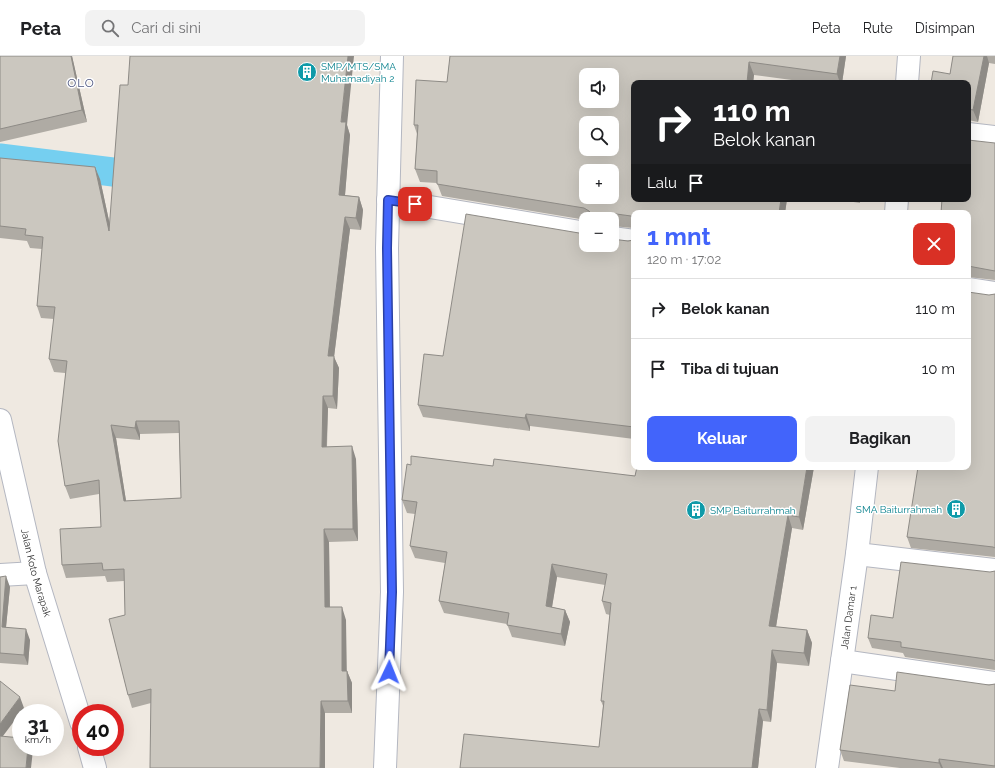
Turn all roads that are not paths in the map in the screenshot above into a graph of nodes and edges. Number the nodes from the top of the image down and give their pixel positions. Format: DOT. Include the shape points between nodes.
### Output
graph roads {
  1 [pos="392,56"];
  2 [pos="910,56"];
  3 [pos="907,80"];
  4 [pos="971,134"];
  5 [pos="995,138"];
  6 [pos="388,202"];
  7 [pos="579,232"];
  8 [pos="619,239"];
  9 [pos="631,241"];
  10 [pos="971,289"];
  11 [pos="995,293"];
  12 [pos="0,420"];
  13 [pos="867,470"];
  14 [pos="857,554"];
  15 [pos="995,570"];
  16 [pos="35,573"];
  17 [pos="0,575"];
  18 [pos="842,661"];
  19 [pos="995,683"];
  20 [pos="75,704"];
  21 [pos="91,756"];
  22 [pos="95,768"];
  23 [pos="385,768"];
  24 [pos="827,768"];
  1 -- 6 [label="street"];
  2 -- 3 [label="street"];
  4 -- 5 [label="street"];
  6 -- 7 [label="street"];
  6 -- 23 [label="street" via="392,592"];
  8 -- 9 [label="street"];
  10 -- 11 [label="street"];
  12 -- 16 [label="street, Jalan Koto Marapak"];
  13 -- 14 [label="street, Jalan Damar 1"];
  14 -- 15 [label="street"];
  14 -- 18 [label="street, Jalan Damar 1"];
  16 -- 17 [label="street"];
  16 -- 20 [label="street, Jalan Koto Marapak"];
  18 -- 19 [label="street"];
  18 -- 24 [label="street, Jalan Damar 1"];
  21 -- 22 [label="street"];
}
